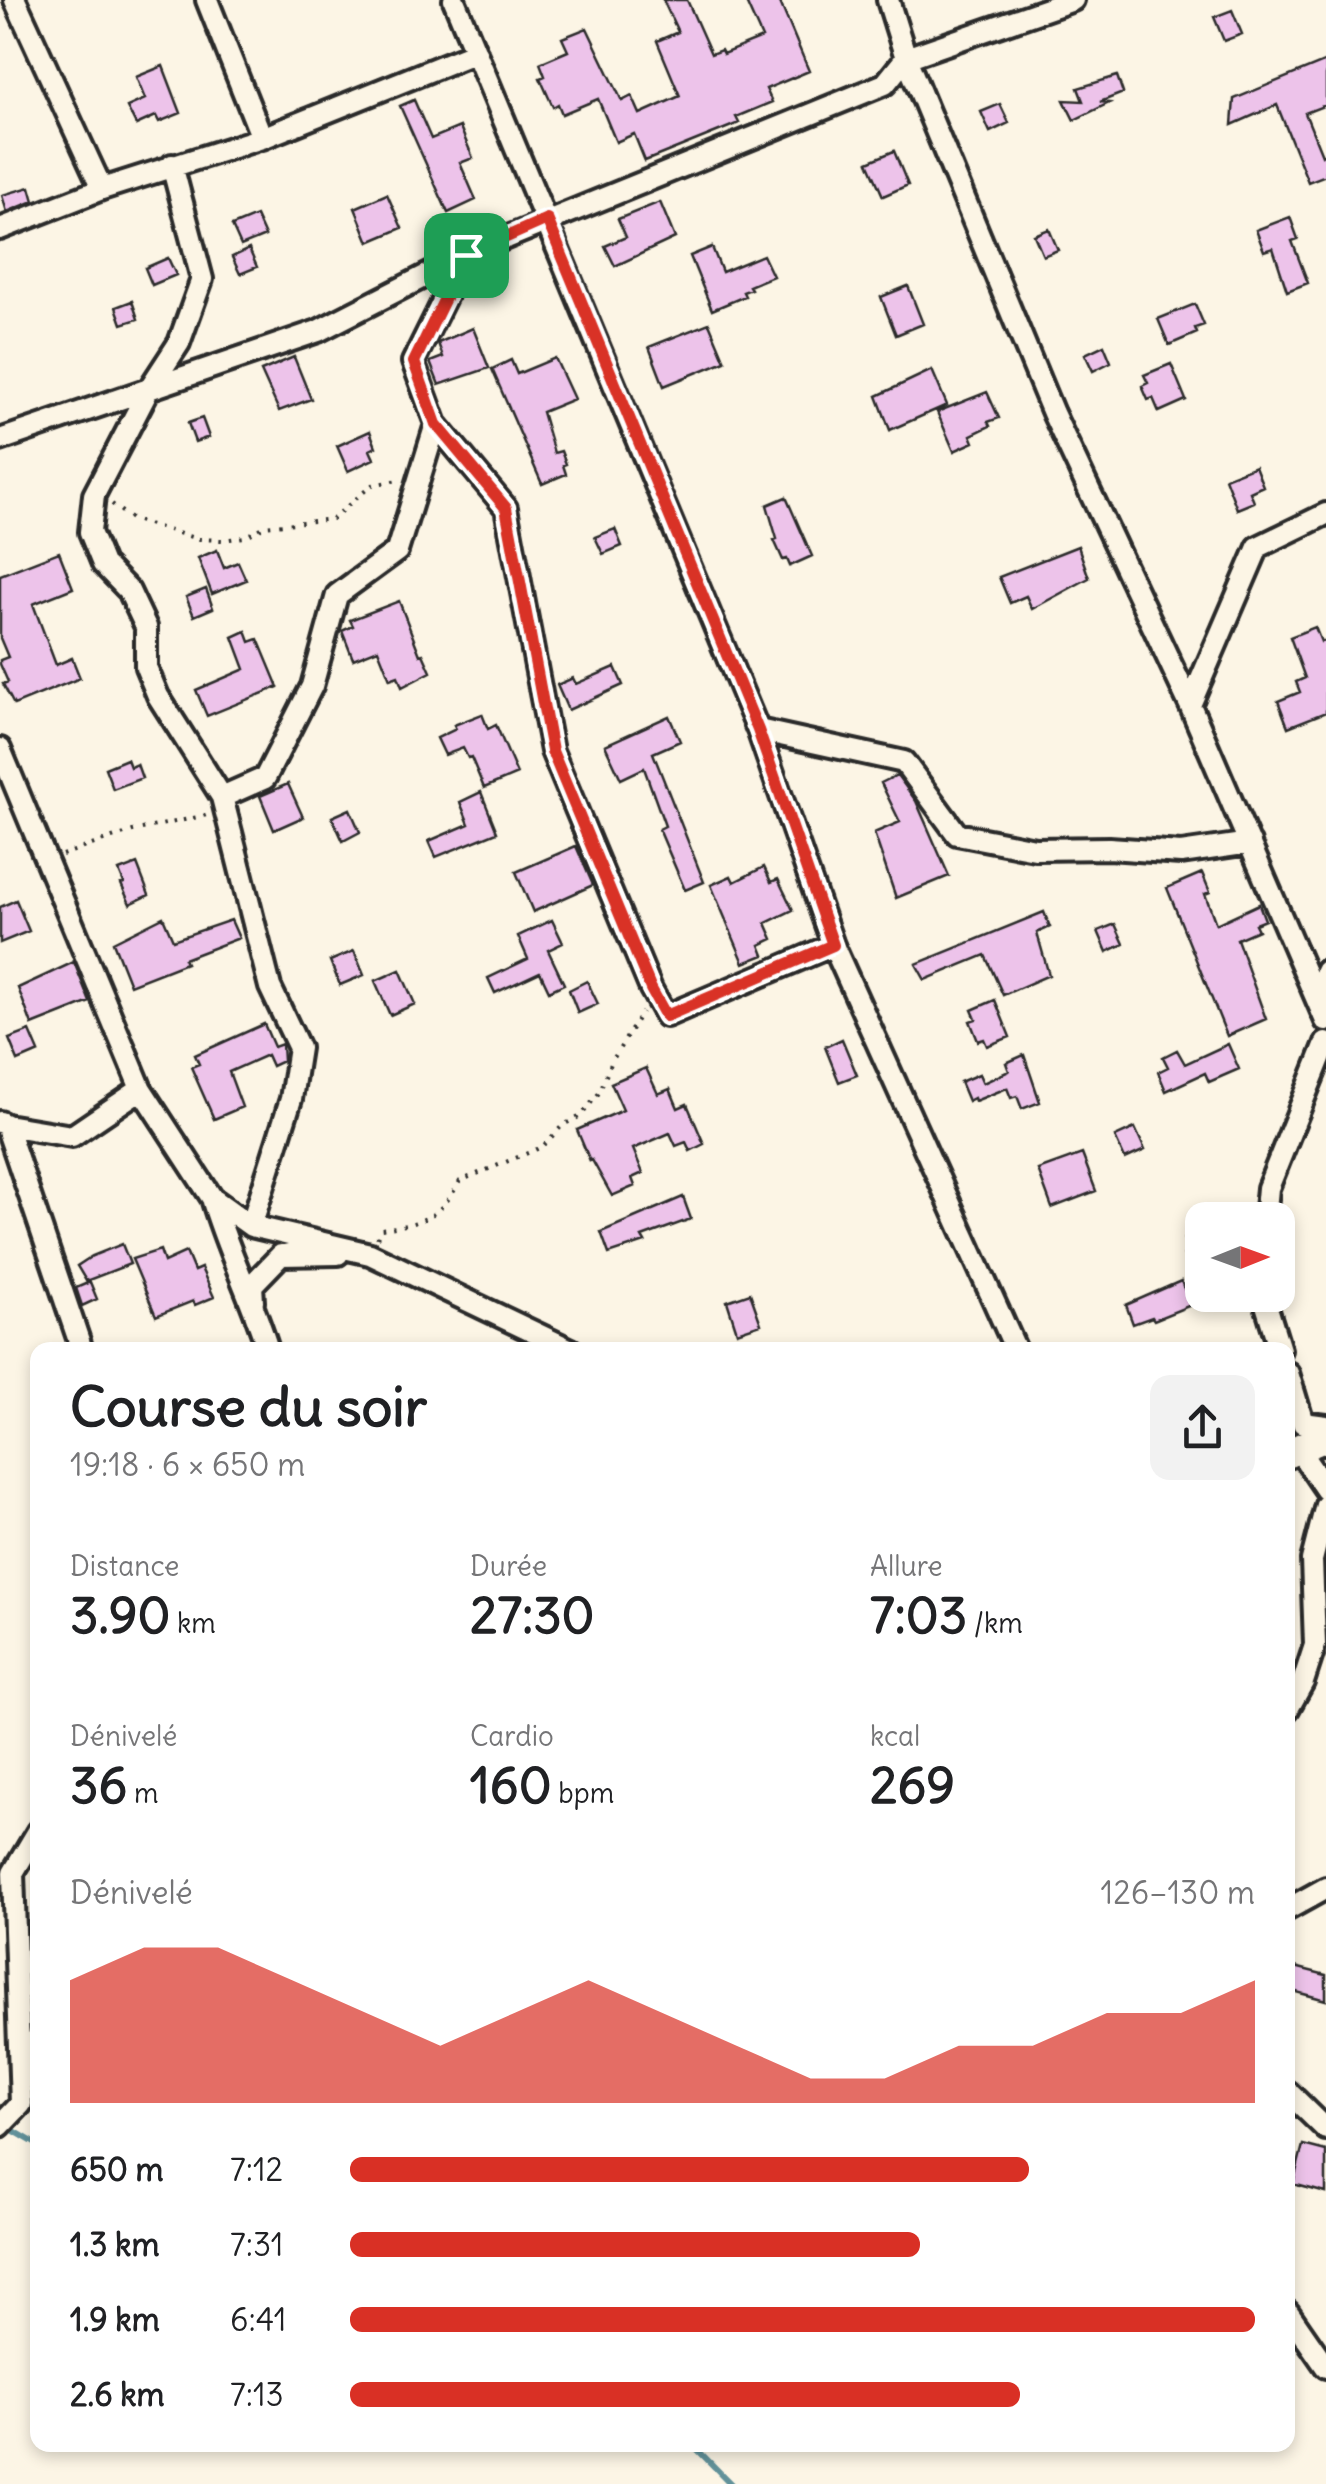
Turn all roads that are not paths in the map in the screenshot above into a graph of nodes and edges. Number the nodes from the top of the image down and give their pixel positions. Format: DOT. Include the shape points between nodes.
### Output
graph roads {
  1 [pos="15,0"];
  2 [pos="206,0"];
  3 [pos="454,0"];
  4 [pos="888,0"];
  5 [pos="1074,0"];
  6 [pos="476,52"];
  7 [pos="906,58"];
  8 [pos="262,138"];
  9 [pos="172,165"];
  10 [pos="102,189"];
  11 [pos="547,219"];
  12 [pos="0,229"];
  13 [pos="466,255"];
  14 [pos="149,389"];
  15 [pos="436,424"];
  16 [pos="0,440"];
  17 [pos="1326,514"];
  18 [pos="1190,705"];
  19 [pos="758,730"];
  20 [pos="0,749"];
  21 [pos="224,805"];
  22 [pos="1250,843"];
  23 [pos="833,945"];
  24 [pos="1326,971"];
  25 [pos="1323,1013"];
  26 [pos="1326,1042"];
  27 [pos="141,1089"];
  28 [pos="3,1124"];
  29 [pos="212,1198"];
  30 [pos="1267,1202"];
  31 [pos="252,1226"];
  32 [pos="370,1254"];
  33 [pos="253,1308"];
  34 [pos="1268,1312"];
  35 [pos="79,1342"];
  36 [pos="265,1342"];
  37 [pos="554,1342"];
  38 [pos="1012,1342"];
  39 [pos="1278,1342"];
  40 [pos="1295,1412"];
  41 [pos="1326,1426"];
  42 [pos="1300,1440"];
  43 [pos="1326,1490"];
  44 [pos="1326,1505"];
  45 [pos="1295,1682"];
  46 [pos="30,1845"];
  47 [pos="1326,1888"];
  48 [pos="1295,1905"];
  49 [pos="30,2070"];
  50 [pos="1295,2099"];
  51 [pos="22,2104"];
  52 [pos="0,2126"];
  53 [pos="1326,2129"];
  54 [pos="1295,2322"];
  55 [pos="1326,2367"];
  1 -- 10 [label="street"];
  2 -- 8 [label="street"];
  3 -- 6 [label="street"];
  4 -- 7 [label="street"];
  5 -- 7 [label="street"];
  6 -- 8 [label="street"];
  6 -- 11 [label="street"];
  7 -- 11 [label="street" via="885,84"];
  7 -- 18 [label="street" via="1053,413"];
  8 -- 9 [label="street"];
  9 -- 10 [label="street"];
  9 -- 14 [label="street" via="202,279 179,343"];
  10 -- 12 [label="street"];
  11 -- 13 [label="street"];
  11 -- 19 [label="street"];
  13 -- 14 [label="street" via="318,331"];
  13 -- 15 [label="street" via="414,362"];
  14 -- 16 [label="street"];
  14 -- 21 [label="street" via="94,495 90,532 103,564 129,591 146,627 146,666 158,696"];
  15 -- 21 [label="street" via="397,551 337,595 312,686 265,778"];
  15 -- 23 [label="street" via="506,508 552,751 666,1016"];
  17 -- 18 [label="street" via="1258,547"];
  18 -- 22 [label="street"];
  19 -- 22 [label="street" via="904,762 957,834 1036,849 1181,853"];
  19 -- 23 [label="street"];
  20 -- 27 [label="street"];
  21 -- 31 [label="street" via="270,987 299,1048 291,1098"];
  22 -- 25 [label="street"];
  23 -- 38 [label="street"];
  24 -- 25 [label="street"];
  26 -- 30 [label="street"];
  27 -- 28 [label="street" via="72,1136"];
  27 -- 29 [label="street"];
  28 -- 35 [label="street"];
  29 -- 31 [label="street"];
  29 -- 33 [label="street"];
  31 -- 32 [label="street"];
  32 -- 33 [label="street" via="280,1255 252,1285"];
  32 -- 37 [label="street"];
  33 -- 36 [label="street"];
  34 -- 39 [label="street"];
  40 -- 42 [label="street"];
  41 -- 42 [label="street"];
  42 -- 43 [label="street"];
  44 -- 45 [label="street" via="1312,1560 1315,1645"];
  46 -- 51 [label="street" via="13,1872"];
  47 -- 48 [label="street"];
  49 -- 51 [label="street"];
  50 -- 53 [label="street"];
  51 -- 52 [label="street"];
  54 -- 55 [label="street"];
}
